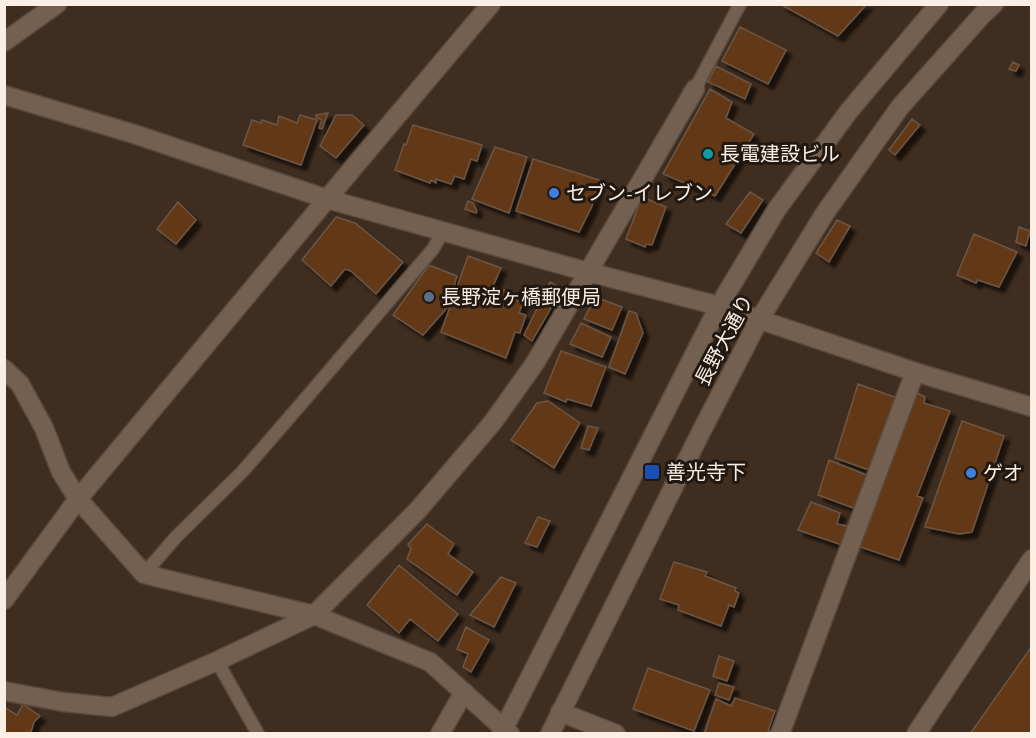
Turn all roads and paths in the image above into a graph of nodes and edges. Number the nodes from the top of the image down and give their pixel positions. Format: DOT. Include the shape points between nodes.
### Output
graph roads {
  1 [pos="57,4"];
  2 [pos="491,4"];
  3 [pos="740,4"];
  4 [pos="939,4"];
  5 [pos="994,4"];
  6 [pos="4,42"];
  7 [pos="694,89"];
  8 [pos="4,95"];
  9 [pos="327,199"];
  10 [pos="443,232"];
  11 [pos="588,272"];
  12 [pos="719,306"];
  13 [pos="759,320"];
  14 [pos="4,369"];
  15 [pos="915,372"];
  16 [pos="1032,407"];
  17 [pos="78,499"];
  18 [pos="1032,559"];
  19 [pos="144,574"];
  20 [pos="4,600"];
  21 [pos="314,615"];
  22 [pos="217,662"];
  23 [pos="4,691"];
  24 [pos="464,692"];
  25 [pos="560,712"];
  26 [pos="505,732"];
  27 [pos="258,734"];
  28 [pos="440,734"];
  29 [pos="550,734"];
  30 [pos="616,734"];
  31 [pos="780,734"];
  32 [pos="916,734"];
  1 -- 6 [label="street"];
  2 -- 9 [label="street"];
  3 -- 7 [label="lane"];
  4 -- 12 [label="street, 長野大通り" via="849,111 777,209"];
  5 -- 13 [label="street, 長野大通り" via="900,107 825,213"];
  7 -- 11 [label="street"];
  8 -- 9 [label="street"];
  9 -- 10 [label="street"];
  9 -- 17 [label="street"];
  10 -- 11 [label="street"];
  10 -- 19 [label="lane" via="433,249 243,471"];
  11 -- 12 [label="street"];
  11 -- 21 [label="street" via="535,363 493,422 418,510"];
  12 -- 13 [label="street"];
  12 -- 26 [label="street, 長野大通り"];
  13 -- 15 [label="street"];
  13 -- 25 [label="street, 長野大通り"];
  14 -- 17 [label="street" via="20,384 44,428 61,472"];
  15 -- 16 [label="street"];
  15 -- 31 [label="street"];
  17 -- 19 [label="street"];
  17 -- 20 [label="street"];
  18 -- 32 [label="street"];
  19 -- 21 [label="street"];
  21 -- 22 [label="street"];
  21 -- 24 [label="street" via="430,662"];
  22 -- 23 [label="street" via="112,707"];
  22 -- 27 [label="lane"];
  24 -- 26 [label="street"];
  24 -- 28 [label="street"];
  25 -- 29 [label="street, 長野大通り"];
  25 -- 30 [label="street"];
}
